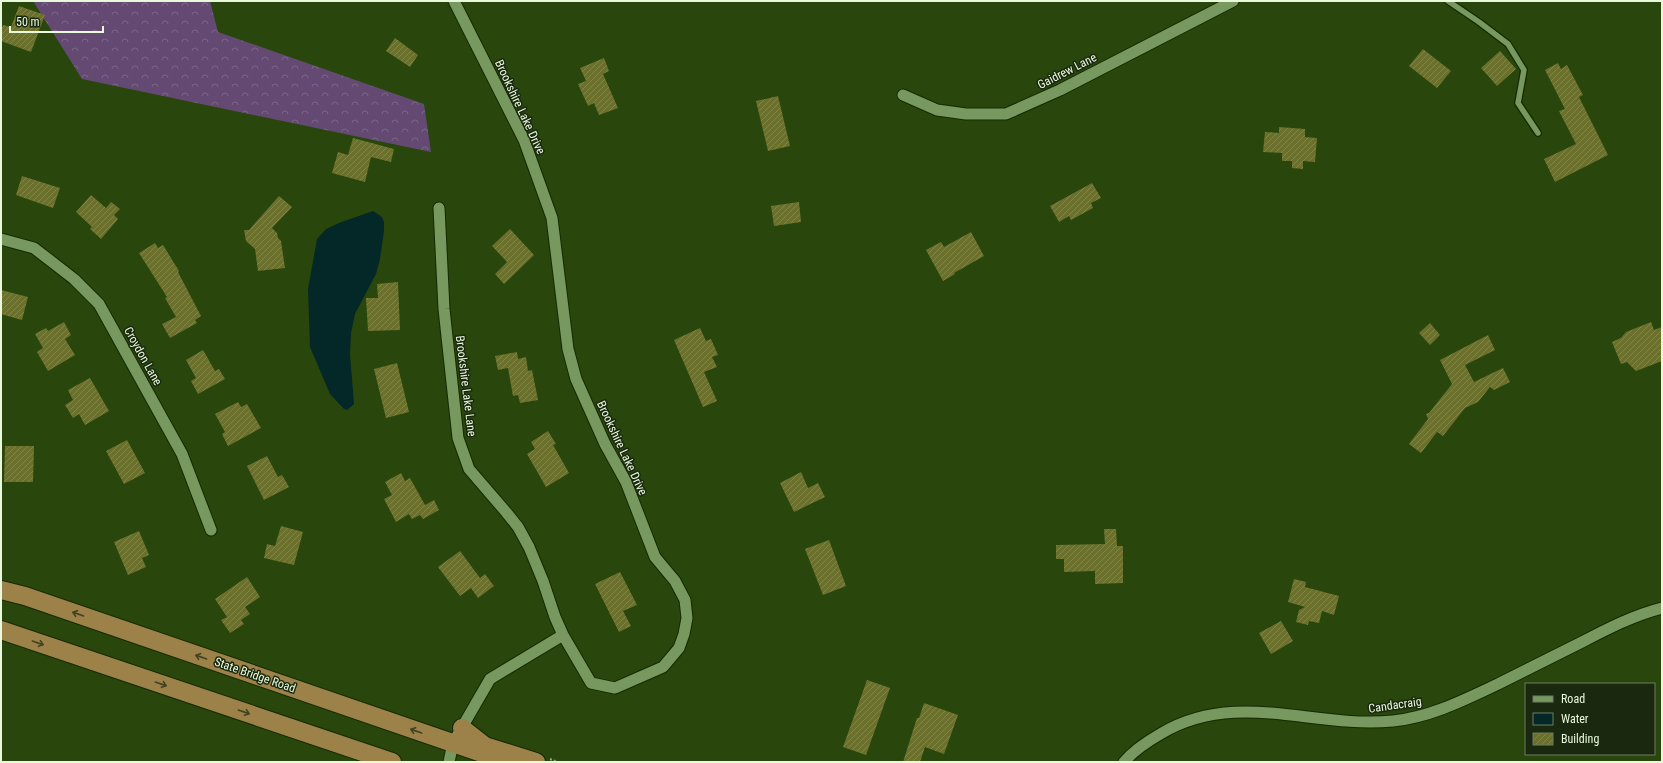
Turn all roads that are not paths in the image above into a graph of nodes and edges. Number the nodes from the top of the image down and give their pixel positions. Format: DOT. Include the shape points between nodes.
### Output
graph roads {
  1 [pos="454,1"];
  2 [pos="1233,1"];
  3 [pos="1448,1"];
  4 [pos="903,95"];
  5 [pos="1538,132"];
  6 [pos="439,208"];
  7 [pos="1,239"];
  8 [pos="211,530"];
  9 [pos="1,590"];
  10 [pos="1662,608"];
  11 [pos="1,630"];
  12 [pos="563,635"];
  13 [pos="458,736"];
  14 [pos="392,762"];
  15 [pos="449,762"];
  16 [pos="508,762"];
  17 [pos="536,762"];
  18 [pos="1124,762"];
  1 -- 12 [label="street, Brookshire Lake Drive" via="524,140 552,218 568,349 576,379 605,444 626,482 655,557 675,581 685,600 687,618 684,634 671,660 663,667 615,688 591,683"];
  2 -- 4 [label="street, Gaidrew Lane" via="1060,90 1006,114 966,114 938,110"];
  3 -- 5 [label="lane" via="1508,44 1524,70 1518,103"];
  6 -- 12 [label="street, Brookshire Lake Lane" via="444,309 458,438 469,469 518,527 529,547"];
  7 -- 8 [label="street, Croydon Lane" via="34,248 74,279 99,304 182,454"];
  13 -- 9 [label="highway, State Bridge Road, one-way"];
  10 -- 18 [label="street, Candacraig" via="1609,628 1460,703 1423,715 1393,721 1362,722 1257,711 1234,711 1201,716 1171,727 1149,740"];
  11 -- 14 [label="highway, one-way"];
  12 -- 13 [label="street" via="490,679"];
  13 -- 15 [label="street"];
  13 -- 16 [label="highway, State Bridge Road"];
  13 -- 17 [label="highway, State Bridge Road"];
}
